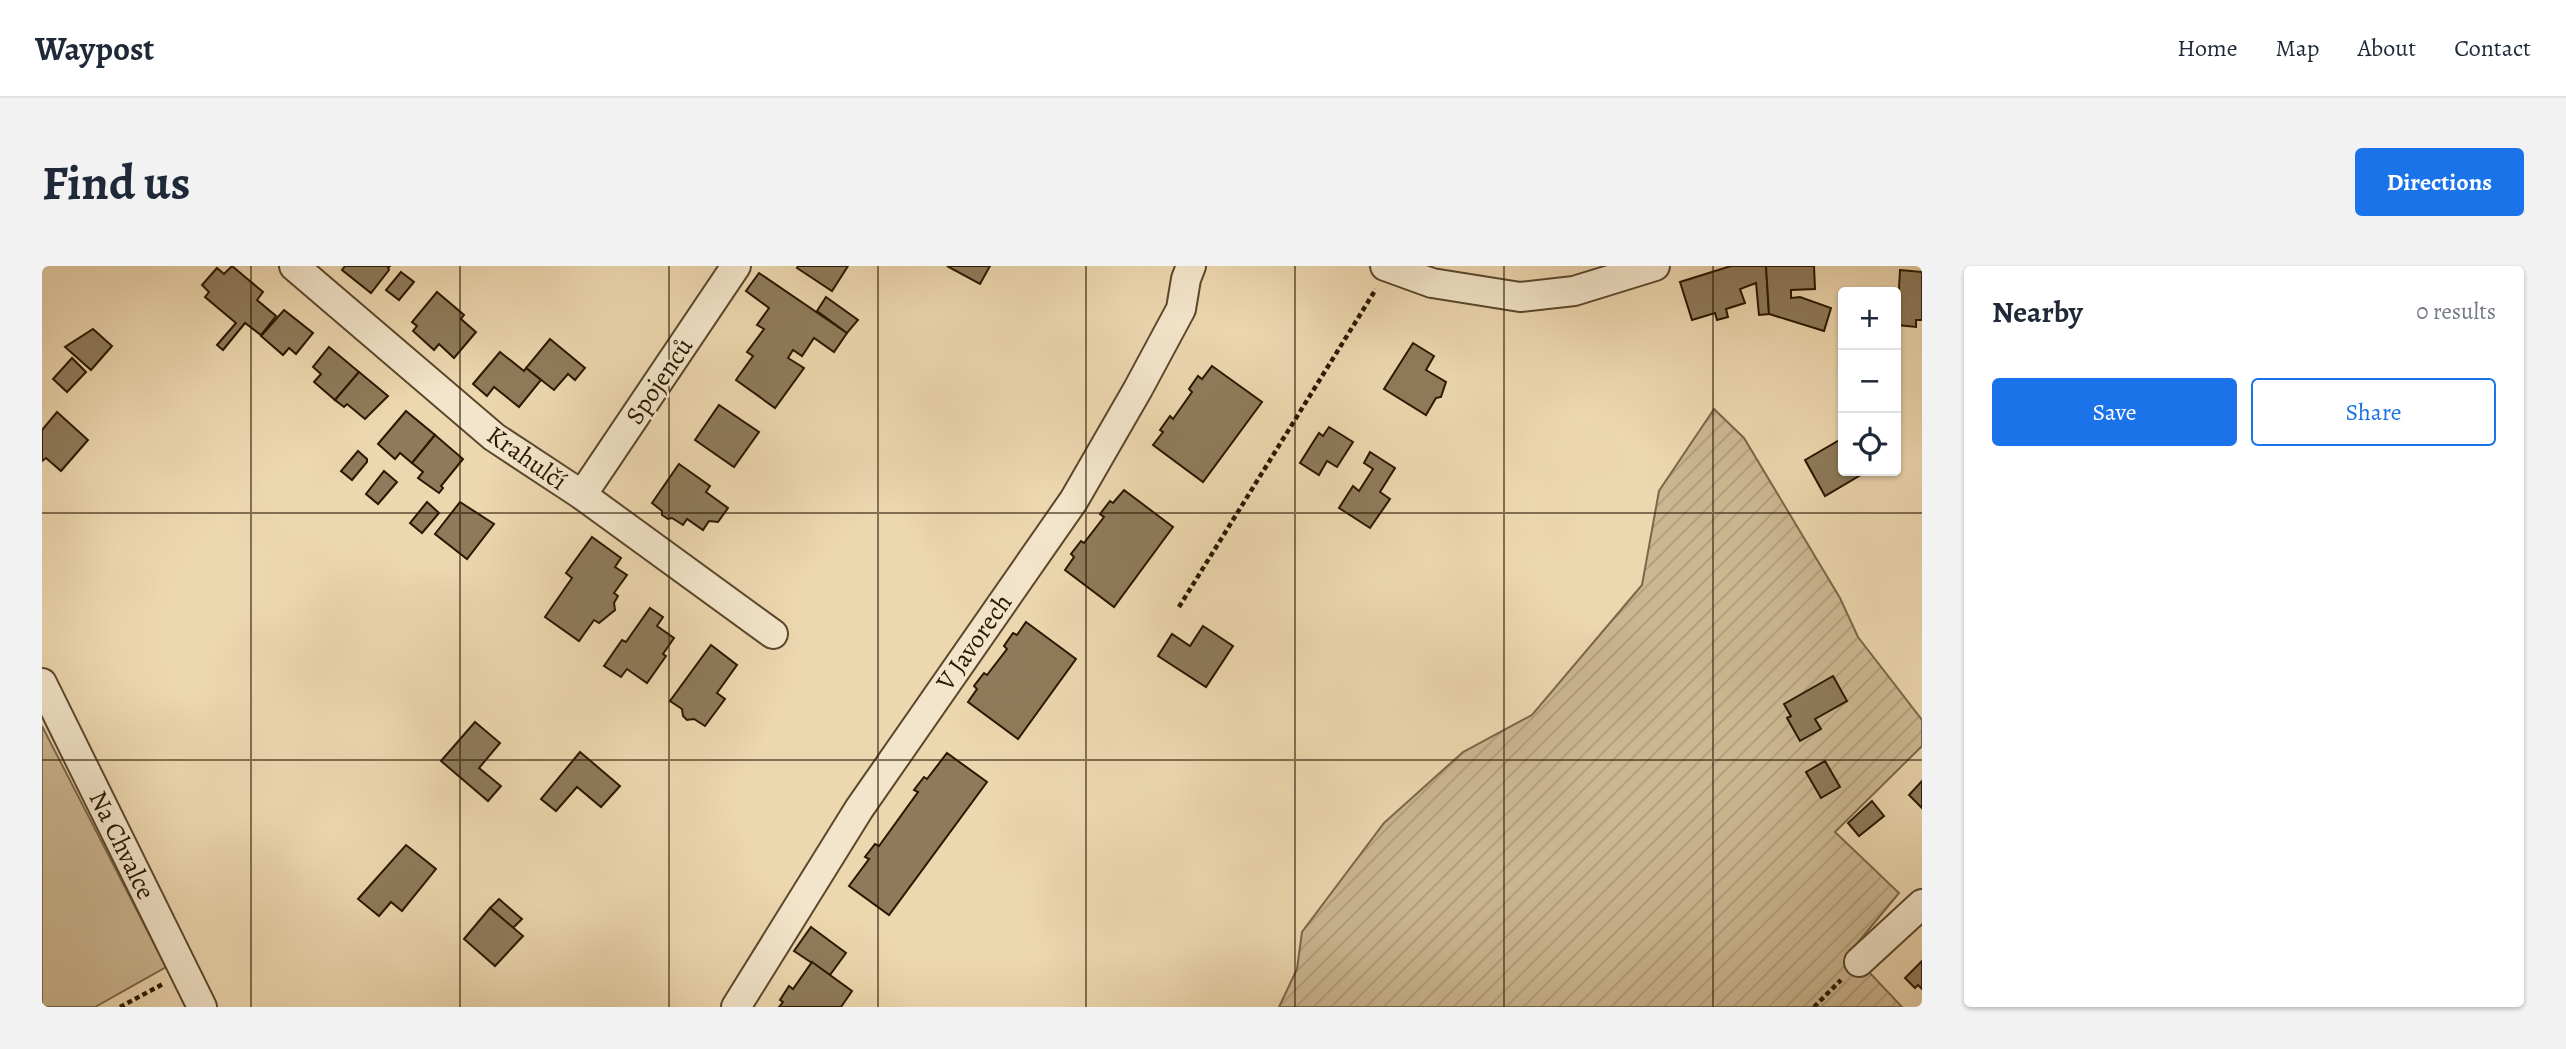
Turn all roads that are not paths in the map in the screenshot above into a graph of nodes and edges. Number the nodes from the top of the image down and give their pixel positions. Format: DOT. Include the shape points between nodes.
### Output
graph roads {
  1 [pos="294,266"];
  2 [pos="736,266"];
  3 [pos="1191,266"];
  4 [pos="1655,266"];
  5 [pos="1387,267"];
  6 [pos="582,495"];
  7 [pos="773,634"];
  8 [pos="42,682"];
  9 [pos="1922,904"];
  10 [pos="1859,962"];
  11 [pos="202,1007"];
  12 [pos="736,1007"];
  1 -- 6 [label="street, Krahulčí" via="494,437"];
  2 -- 6 [label="street, Spojenců"];
  3 -- 12 [label="street, V Javorech" via="1181,309 1074,500 859,809"];
  4 -- 5 [label="street" via="1574,291 1520,297 1432,283"];
  6 -- 7 [label="street, Krahulčí"];
  8 -- 11 [label="street, Na Chvalce"];
  9 -- 10 [label="street"];
}
